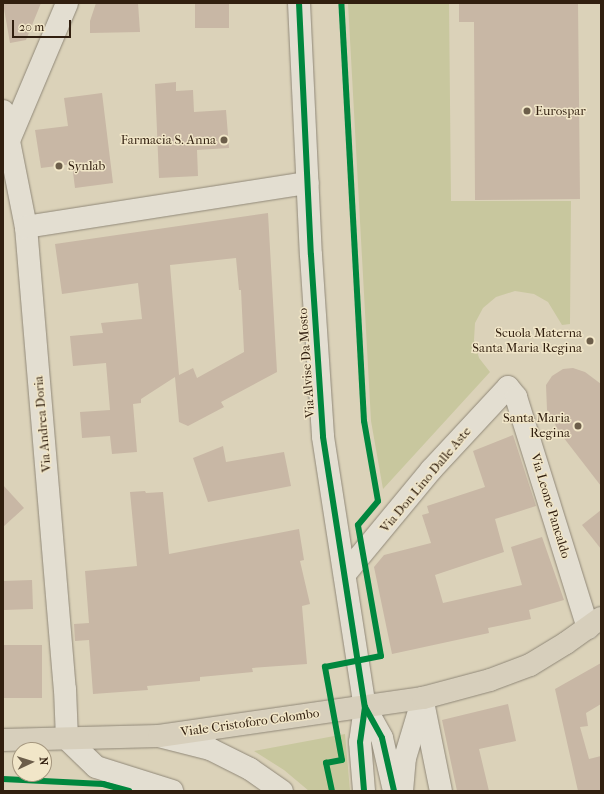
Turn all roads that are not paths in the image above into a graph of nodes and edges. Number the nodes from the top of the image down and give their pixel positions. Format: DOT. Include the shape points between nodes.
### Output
graph roads {
  1 [pos="68,3"];
  2 [pos="297,7"];
  3 [pos="3,111"];
  4 [pos="6,145"];
  5 [pos="308,183"];
  6 [pos="26,227"];
  7 [pos="508,387"];
  8 [pos="345,574"];
  9 [pos="595,623"];
  10 [pos="423,698"];
  11 [pos="365,707"];
  12 [pos="159,736"];
  13 [pos="67,739"];
  14 [pos="3,740"];
  15 [pos="172,791"];
  16 [pos="282,791"];
  17 [pos="364,791"];
  18 [pos="394,791"];
  19 [pos="402,791"];
  20 [pos="441,791"];
  1 -- 4 [label="street"];
  2 -- 5 [label="street, Via Alvise Da Mosto"];
  3 -- 4 [label="street, Via Andrea Doria"];
  4 -- 6 [label="street, Via Andrea Doria"];
  5 -- 6 [label="street"];
  5 -- 8 [label="street, Via Alvise Da Mosto" via="323,437"];
  6 -- 13 [label="street, Via Andrea Doria"];
  7 -- 8 [label="street, Via Don Lino Dalle Aste" via="431,470"];
  7 -- 9 [label="street, Via Leone Pancaldo" via="516,397"];
  8 -- 11 [label="street, Via Alvise Da Mosto"];
  9 -- 10 [label="main road, Via Leone Pancaldo" via="530,665 490,680"];
  10 -- 11 [label="main road, Via Leone Pancaldo"];
  10 -- 19 [label="street" via="405,758"];
  10 -- 20 [label="street"];
  11 -- 12 [label="main road, Viale Cristoforo Colombo"];
  11 -- 17 [label="street" via="360,742"];
  11 -- 18 [label="street" via="382,738"];
  12 -- 13 [label="main road, Viale Cristoforo Colombo"];
  12 -- 16 [label="street, Viale Cristoforo Colombo" via="210,749 250,769"];
  13 -- 14 [label="main road, Viale Cristoforo Colombo"];
  13 -- 15 [label="street" via="96,767"];
}
